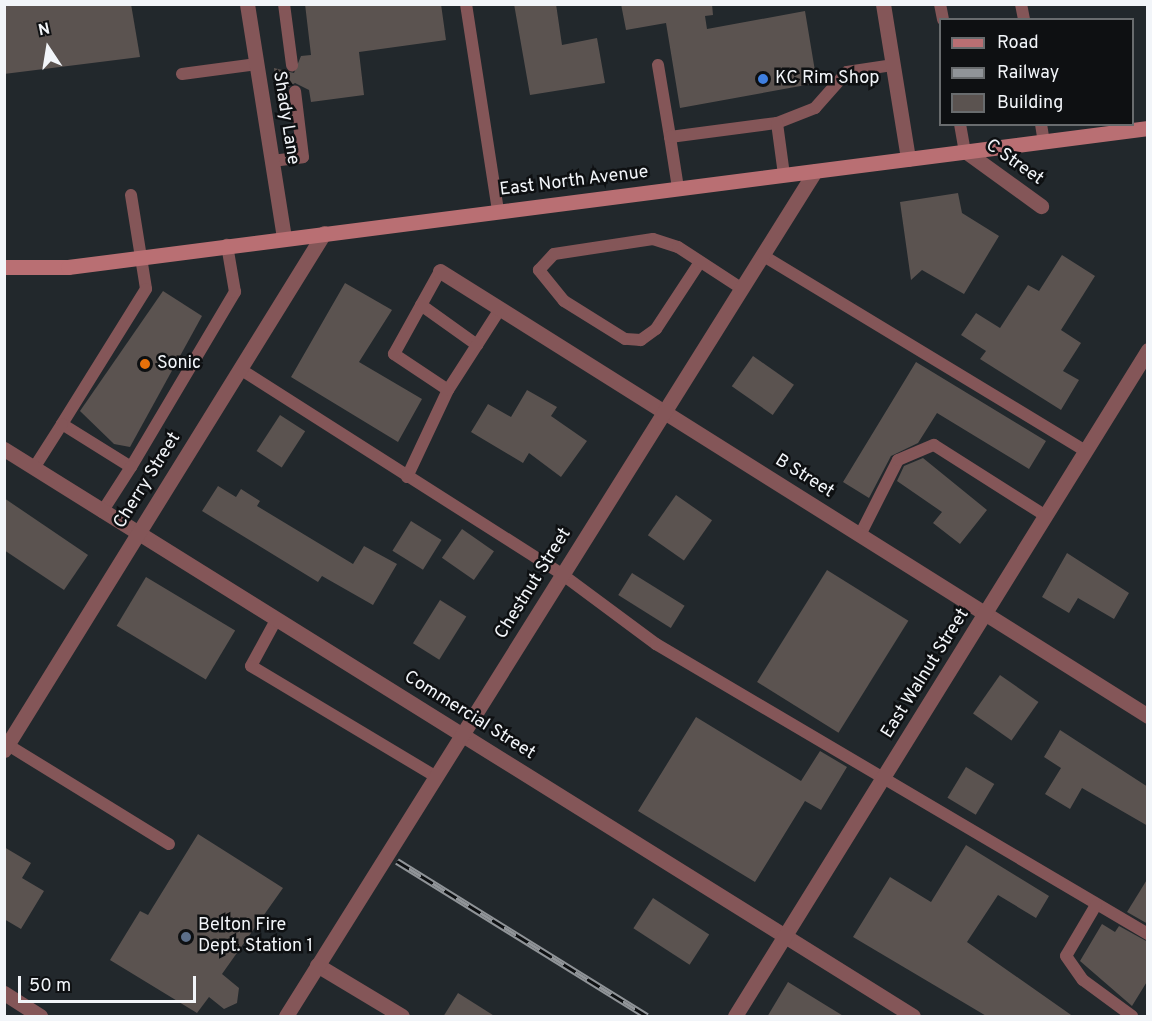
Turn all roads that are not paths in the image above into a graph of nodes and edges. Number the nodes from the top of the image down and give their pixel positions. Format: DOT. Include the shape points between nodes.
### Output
graph roads {
  1 [pos="247,4"];
  2 [pos="284,4"];
  3 [pos="466,4"];
  4 [pos="882,5"];
  5 [pos="257,64"];
  6 [pos="292,65"];
  7 [pos="658,65"];
  8 [pos="893,65"];
  9 [pos="182,74"];
  10 [pos="295,91"];
  11 [pos="777,123"];
  12 [pos="960,126"];
  13 [pos="1041,126"];
  14 [pos="1148,128"];
  15 [pos="670,137"];
  16 [pos="1044,142"];
  17 [pos="965,152"];
  18 [pos="908,159"];
  19 [pos="272,161"];
  20 [pos="815,171"];
  21 [pos="784,175"];
  22 [pos="678,188"];
  23 [pos="131,195"];
  24 [pos="1041,206"];
  25 [pos="498,211"];
  26 [pos="324,233"];
  27 [pos="284,237"];
  28 [pos="227,245"];
  29 [pos="762,255"];
  30 [pos="144,257"];
  31 [pos="700,262"];
  32 [pos="4,267"];
  33 [pos="440,271"];
  34 [pos="741,288"];
  35 [pos="421,305"];
  36 [pos="500,309"];
  37 [pos="477,345"];
  38 [pos="1148,350"];
  39 [pos="240,369"];
  40 [pos="448,390"];
  41 [pos="663,411"];
  42 [pos="62,424"];
  43 [pos="4,449"];
  44 [pos="1086,451"];
  45 [pos="131,466"];
  46 [pos="34,468"];
  47 [pos="407,477"];
  48 [pos="102,512"];
  49 [pos="1047,516"];
  50 [pos="138,535"];
  51 [pos="860,536"];
  52 [pos="563,575"];
  53 [pos="986,615"];
  54 [pos="276,620"];
  55 [pos="1148,716"];
  56 [pos="464,736"];
  57 [pos="6,747"];
  58 [pos="435,776"];
  59 [pos="885,776"];
  60 [pos="169,844"];
  61 [pos="1096,905"];
  62 [pos="786,934"];
  63 [pos="1148,934"];
  64 [pos="317,965"];
  65 [pos="4,993"];
  66 [pos="40,1017"];
  67 [pos="286,1017"];
  68 [pos="402,1017"];
  69 [pos="735,1017"];
  70 [pos="914,1017"];
  71 [pos="1132,1017"];
  1 -- 5 [label="street, Shady Lane"];
  2 -- 6 [label="lane"];
  3 -- 25 [label="lane"];
  4 -- 8 [label="street"];
  5 -- 9 [label="lane"];
  5 -- 19 [label="street, Shady Lane"];
  7 -- 15 [label="lane"];
  8 -- 11 [label="lane" via="847,72 815,108"];
  8 -- 18 [label="street"];
  10 -- 19 [label="lane" via="303,157"];
  11 -- 15 [label="lane"];
  11 -- 21 [label="lane"];
  12 -- 17 [label="lane"];
  13 -- 16 [label="lane"];
  14 -- 16 [label="main road, East North Avenue"];
  15 -- 22 [label="lane"];
  16 -- 17 [label="main road, East North Avenue"];
  17 -- 18 [label="main road, East North Avenue"];
  17 -- 24 [label="street, C Street"];
  18 -- 20 [label="main road, East North Avenue"];
  19 -- 27 [label="street, Shady Lane"];
  20 -- 21 [label="main road, East North Avenue"];
  20 -- 29 [label="street, Chestnut Street"];
  21 -- 22 [label="main road, East North Avenue"];
  22 -- 25 [label="main road, East North Avenue"];
  23 -- 30 [label="lane"];
  25 -- 26 [label="main road, East North Avenue"];
  26 -- 27 [label="main road, East North Avenue"];
  26 -- 39 [label="street, Cherry Street"];
  27 -- 28 [label="main road, East North Avenue"];
  28 -- 30 [label="main road, East North Avenue"];
  28 -- 45 [label="lane" via="235,292"];
  29 -- 34 [label="street, Chestnut Street"];
  29 -- 44 [label="lane"];
  30 -- 32 [label="main road, East North Avenue" via="68,267"];
  30 -- 42 [label="lane" via="146,290"];
  31 -- 31 [label="lane" via="656,329 641,340 625,339 564,302 539,270 554,254 652,238"];
  31 -- 34 [label="lane"];
  33 -- 35 [label="lane"];
  33 -- 36 [label="street, B Street"];
  34 -- 41 [label="street, Chestnut Street"];
  35 -- 37 [label="lane"];
  35 -- 40 [label="lane" via="394,354"];
  36 -- 37 [label="lane"];
  36 -- 41 [label="street, B Street"];
  37 -- 40 [label="lane"];
  38 -- 44 [label="street, East Walnut Street"];
  39 -- 47 [label="lane"];
  39 -- 50 [label="street, Cherry Street"];
  40 -- 47 [label="lane"];
  41 -- 51 [label="street, B Street"];
  41 -- 52 [label="street, Chestnut Street"];
  42 -- 45 [label="lane"];
  42 -- 46 [label="lane"];
  43 -- 46 [label="street, Commercial Street"];
  44 -- 49 [label="street, East Walnut Street"];
  45 -- 48 [label="lane"];
  46 -- 48 [label="street, Commercial Street"];
  47 -- 52 [label="lane"];
  48 -- 50 [label="street, Commercial Street"];
  49 -- 51 [label="lane" via="933,445 898,460"];
  49 -- 53 [label="street, East Walnut Street"];
  50 -- 54 [label="street, Commercial Street"];
  50 -- 57 [label="street, Cherry Street"];
  51 -- 53 [label="street, B Street"];
  52 -- 56 [label="street, Chestnut Street"];
  52 -- 59 [label="lane" via="665,650"];
  53 -- 55 [label="street, B Street"];
  53 -- 59 [label="street, East Walnut Street"];
  54 -- 56 [label="street, Commercial Street"];
  54 -- 58 [label="lane" via="251,666"];
  56 -- 58 [label="street, Chestnut Street"];
  56 -- 62 [label="street, Commercial Street"];
  57 -- 60 [label="lane"];
  58 -- 64 [label="street, Chestnut Street"];
  59 -- 61 [label="lane"];
  59 -- 62 [label="street, East Walnut Street"];
  61 -- 63 [label="lane"];
  61 -- 71 [label="lane" via="1065,956 1083,980"];
  62 -- 69 [label="street, East Walnut Street"];
  62 -- 70 [label="street, Commercial Street"];
  64 -- 67 [label="street, Chestnut Street"];
  64 -- 68 [label="street"];
  65 -- 66 [label="street"];
}
